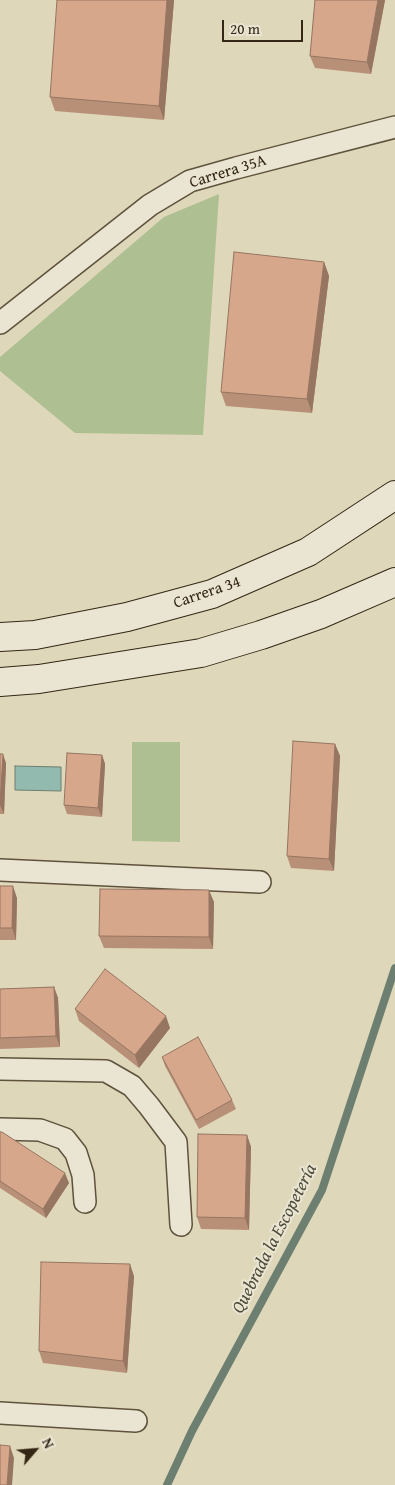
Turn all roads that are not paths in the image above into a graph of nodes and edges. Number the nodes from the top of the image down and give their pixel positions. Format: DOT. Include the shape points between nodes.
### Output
graph roads {
  1 [pos="395,127"];
  2 [pos="0,323"];
  3 [pos="395,495"];
  4 [pos="395,582"];
  5 [pos="0,637"];
  6 [pos="0,682"];
  7 [pos="0,870"];
  8 [pos="260,882"];
  9 [pos="0,1068"];
  10 [pos="0,1129"];
  11 [pos="85,1202"];
  12 [pos="181,1225"];
  13 [pos="0,1413"];
  14 [pos="136,1420"];
  1 -- 2 [label="street, Carrera 35A" via="190,181 150,205"];
  3 -- 5 [label="street, Carrera 34" via="308,552 212,594 128,617 34,635"];
  4 -- 6 [label="street" via="321,614 200,653 39,679"];
  7 -- 8 [label="street"];
  9 -- 12 [label="street" via="106,1071 132,1086 176,1142"];
  10 -- 11 [label="street" via="40,1130 65,1139 76,1153 83,1175"];
  13 -- 14 [label="street"];
}
